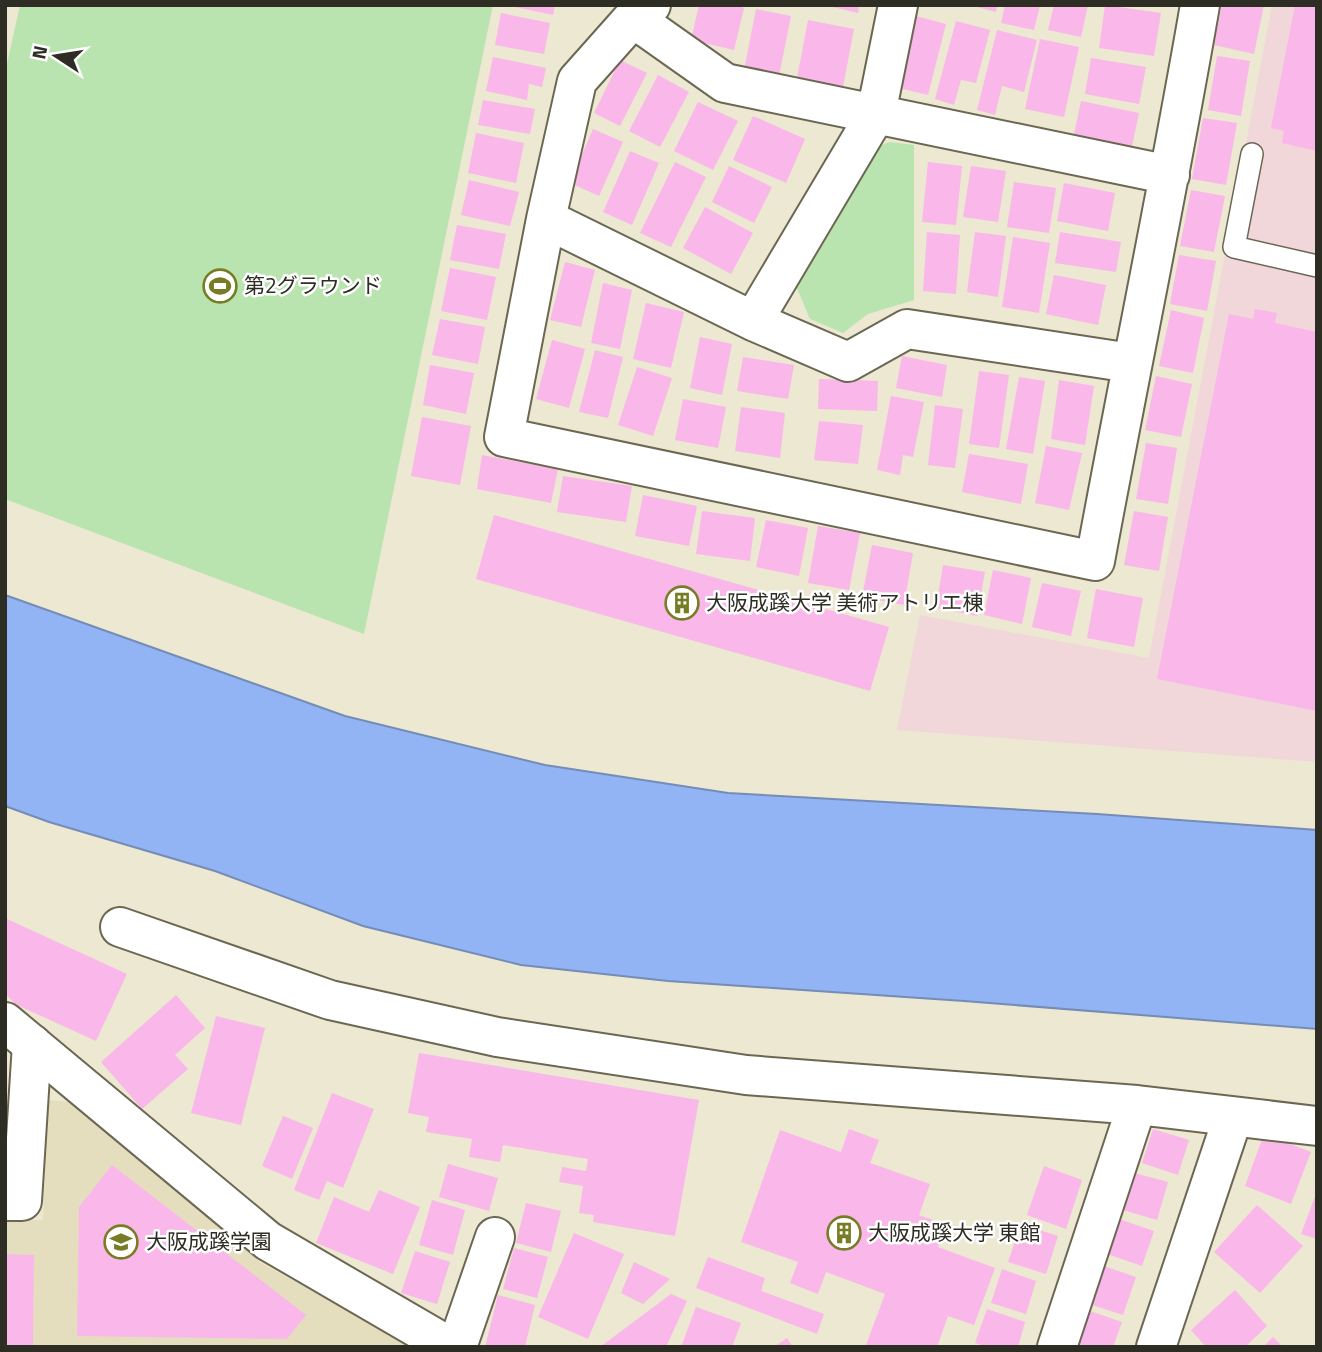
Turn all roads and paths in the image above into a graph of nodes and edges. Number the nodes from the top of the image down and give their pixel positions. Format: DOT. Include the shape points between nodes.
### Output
graph roads {
  1 [pos="898,5"];
  2 [pos="1200,5"];
  3 [pos="642,12"];
  4 [pos="876,114"];
  5 [pos="1252,154"];
  6 [pos="1170,175"];
  7 [pos="546,219"];
  8 [pos="1317,266"];
  9 [pos="753,321"];
  10 [pos="1131,363"];
  11 [pos="120,927"];
  12 [pos="19,1033"];
  13 [pos="1137,1105"];
  14 [pos="1233,1117"];
  15 [pos="1317,1126"];
  16 [pos="5,1201"];
  17 [pos="495,1237"];
  18 [pos="450,1347"];
  19 [pos="457,1347"];
  20 [pos="1057,1347"];
  21 [pos="1156,1347"];
  1 -- 4 [label="street"];
  2 -- 6 [label="street"];
  3 -- 4 [label="street" via="724,83"];
  3 -- 7 [label="street" via="577,81"];
  4 -- 6 [label="street"];
  4 -- 9 [label="street"];
  5 -- 8 [label="lane" via="1234,247"];
  6 -- 10 [label="street"];
  7 -- 9 [label="street"];
  7 -- 10 [label="street" via="504,436 1095,561"];
  9 -- 10 [label="street" via="848,362 907,329"];
  11 -- 13 [label="street" via="330,1000 497,1037 746,1075"];
  12 -- 16 [label="street" via="22,1201"];
  12 -- 18 [label="street" via="268,1241"];
  13 -- 14 [label="street"];
  13 -- 20 [label="street"];
  14 -- 15 [label="street"];
  14 -- 21 [label="street"];
  17 -- 19 [label="street"];
}
